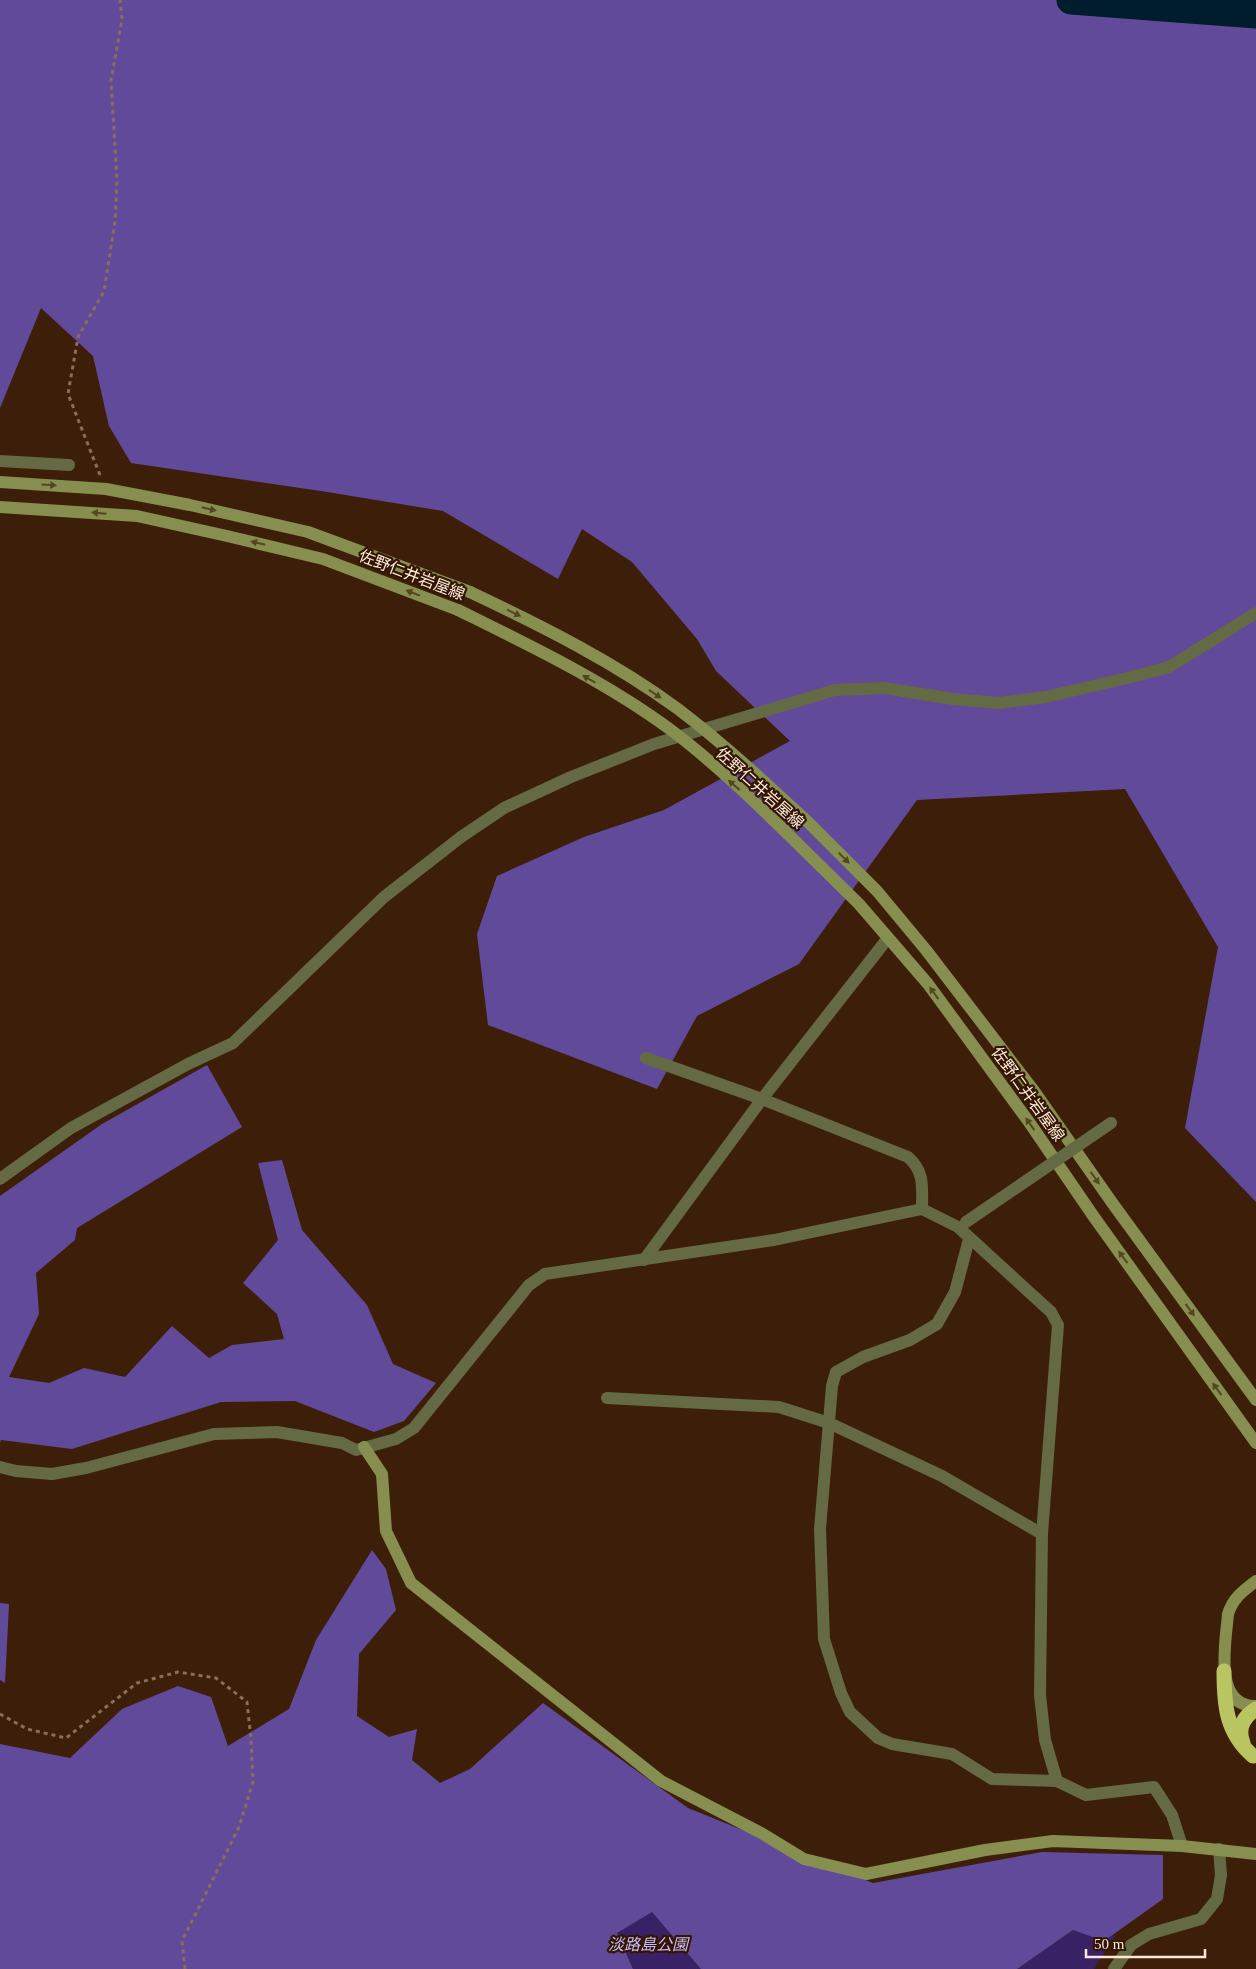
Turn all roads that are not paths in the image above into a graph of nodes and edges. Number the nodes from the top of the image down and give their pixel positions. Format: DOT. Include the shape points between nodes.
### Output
graph roads {
  1 [pos="0,461"];
  2 [pos="69,465"];
  3 [pos="0,482"];
  4 [pos="0,507"];
  5 [pos="1256,614"];
  6 [pos="888,938"];
  7 [pos="646,1058"];
  8 [pos="762,1099"];
  9 [pos="1112,1123"];
  10 [pos="0,1179"];
  11 [pos="922,1209"];
  12 [pos="962,1224"];
  13 [pos="969,1239"];
  14 [pos="644,1260"];
  15 [pos="607,1398"];
  16 [pos="1256,1400"];
  17 [pos="1238,1418"];
  18 [pos="829,1423"];
  19 [pos="1256,1443"];
  20 [pos="364,1446"];
  21 [pos="1256,1448"];
  22 [pos="0,1467"];
  23 [pos="1042,1534"];
  24 [pos="1256,1581"];
  25 [pos="1224,1671"];
  26 [pos="1256,1707"];
  27 [pos="1255,1758"];
  28 [pos="1057,1781"];
  29 [pos="1182,1846"];
  30 [pos="1219,1850"];
  31 [pos="1256,1854"];
  32 [pos="1114,1969"];
  1 -- 2 [label="street"];
  3 -- 16 [label="main road, 佐野仁井岩屋線, one-way, bridge" via="106,489 308,532 470,592 533,622 612,665 677,709 738,757 877,891 1034,1091"];
  6 -- 4 [label="main road, 佐野仁井岩屋線, one-way, bridge" via="860,904 759,806 671,730 535,648 458,610 323,558 227,536 136,516"];
  5 -- 10 [label="street" via="1169,667 1131,678 1046,697 999,703 884,688 835,690 654,744 571,777 504,808 453,842 384,897 233,1043 72,1128"];
  6 -- 8 [label="street"];
  17 -- 6 [label="main road, 佐野仁井岩屋線, one-way" via="1029,1122 928,984"];
  7 -- 8 [label="street"];
  8 -- 11 [label="street" via="908,1157 918,1166"];
  8 -- 14 [label="street"];
  9 -- 12 [label="street, bridge"];
  11 -- 12 [label="street"];
  11 -- 14 [label="street" via="774,1240"];
  12 -- 13 [label="street"];
  13 -- 18 [label="street" via="955,1292 938,1324 910,1340 863,1357 836,1372"];
  13 -- 23 [label="street" via="1051,1312 1058,1325"];
  14 -- 20 [label="street" via="545,1274 529,1285 414,1428 396,1439"];
  15 -- 18 [label="street" via="779,1407"];
  17 -- 19 [label="main road, 佐野仁井岩屋線"];
  17 -- 21 [label="main road"];
  18 -- 23 [label="street" via="942,1476"];
  18 -- 28 [label="street" via="820,1529 824,1639 840,1693 850,1712 878,1738 892,1744 952,1754 992,1779"];
  20 -- 22 [label="street" via="356,1450 342,1443 277,1432 214,1434 52,1474"];
  20 -- 29 [label="main road" via="382,1474 386,1531 411,1583 660,1782 763,1834 804,1859 866,1874 985,1850 1052,1841"];
  23 -- 28 [label="street" via="1040,1695 1045,1740"];
  24 -- 25 [label="main road" via="1242,1592 1228,1614"];
  25 -- 26 [label="main road" via="1230,1693 1237,1700"];
  25 -- 27 [label="highway" via="1228,1722 1239,1742"];
  26 -- 27 [label="highway" via="1245,1717 1240,1732 1242,1741"];
  28 -- 29 [label="street" via="1086,1795 1154,1787 1172,1815"];
  29 -- 30 [label="main road"];
  30 -- 31 [label="main road"];
  30 -- 32 [label="street" via="1222,1875 1217,1899 1201,1919 1148,1934 1131,1945"];
}
